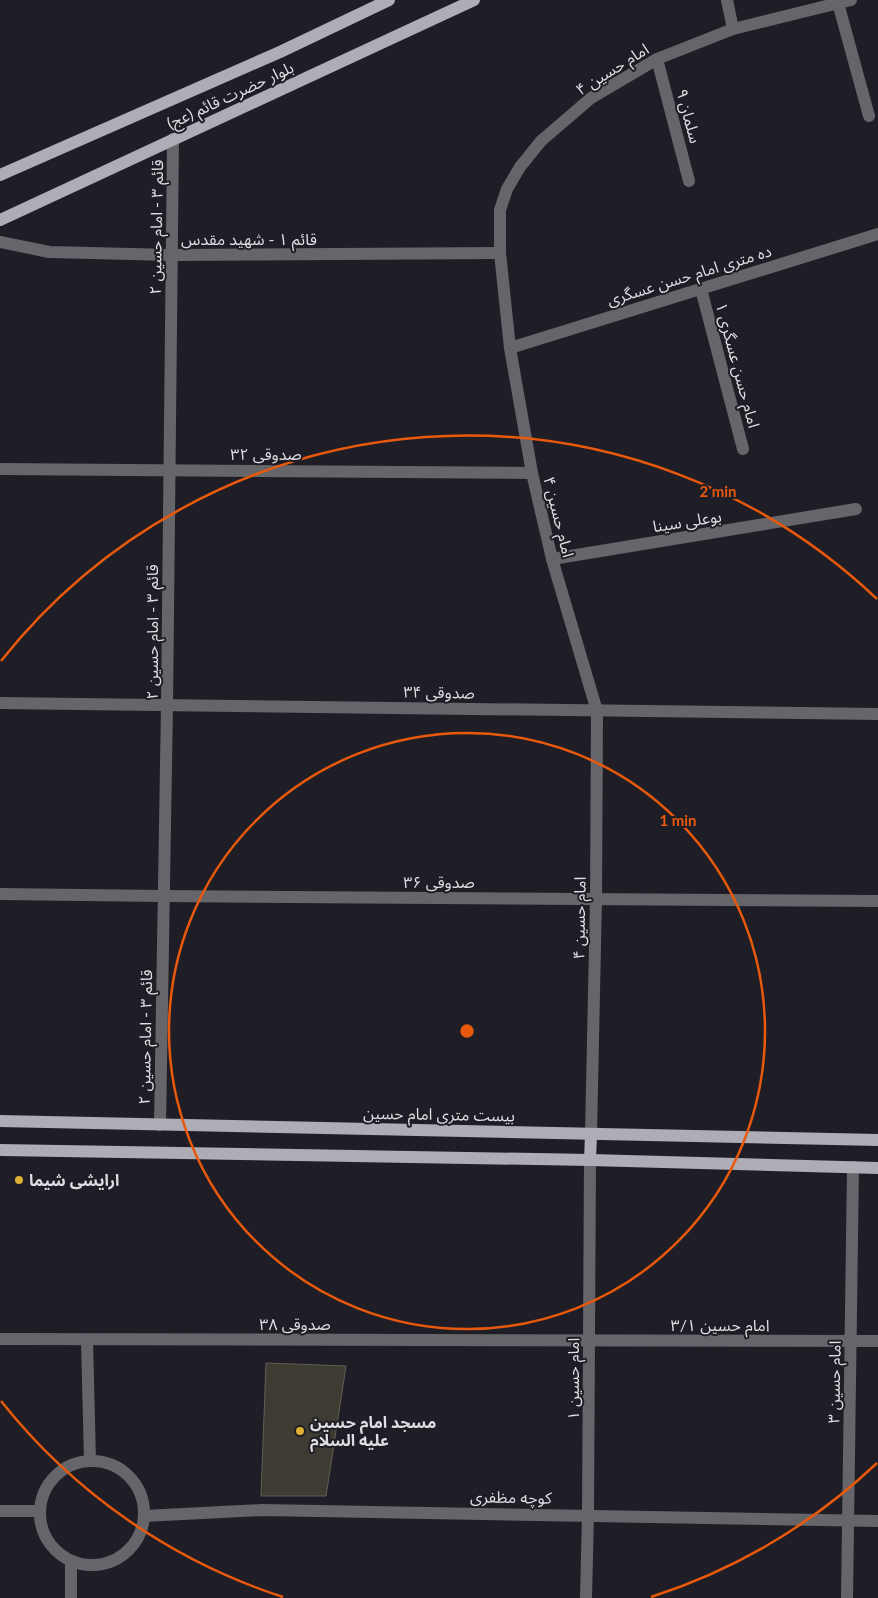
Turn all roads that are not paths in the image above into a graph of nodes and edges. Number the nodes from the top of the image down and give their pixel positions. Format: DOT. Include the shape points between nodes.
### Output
graph roads {
  1 [pos="389,0"];
  2 [pos="474,0"];
  3 [pos="727,0"];
  4 [pos="851,0"];
  5 [pos="838,3"];
  6 [pos="733,29"];
  7 [pos="657,59"];
  8 [pos="869,116"];
  9 [pos="174,139"];
  10 [pos="0,175"];
  11 [pos="689,181"];
  12 [pos="0,220"];
  13 [pos="878,234"];
  14 [pos="0,242"];
  15 [pos="500,254"];
  16 [pos="172,255"];
  17 [pos="701,289"];
  18 [pos="510,348"];
  19 [pos="743,449"];
  20 [pos="0,469"];
  21 [pos="169,470"];
  22 [pos="532,473"];
  23 [pos="856,509"];
  24 [pos="552,559"];
  25 [pos="0,703"];
  26 [pos="167,705"];
  27 [pos="597,710"];
  28 [pos="878,714"];
  29 [pos="0,894"];
  30 [pos="163,896"];
  31 [pos="596,899"];
  32 [pos="878,901"];
  33 [pos="0,1121"];
  34 [pos="160,1125"];
  35 [pos="591,1134"];
  36 [pos="878,1140"];
  37 [pos="0,1150"];
  38 [pos="590,1160"];
  39 [pos="853,1167"];
  40 [pos="878,1168"];
  41 [pos="0,1338"];
  42 [pos="88,1340"];
  43 [pos="851,1341"];
  44 [pos="878,1341"];
  45 [pos="589,1342"];
  46 [pos="90,1461"];
  47 [pos="0,1510"];
  48 [pos="40,1511"];
  49 [pos="588,1515"];
  50 [pos="144,1516"];
  51 [pos="848,1521"];
  52 [pos="878,1521"];
  53 [pos="71,1561"];
  54 [pos="71,1598"];
  55 [pos="586,1598"];
  56 [pos="847,1598"];
  1 -- 10 [label="main road, بلوار حضرت قائم (عج)" via="280,52"];
  2 -- 9 [label="main road, بلوار حضرت قائم (عج)"];
  3 -- 6 [label="street"];
  4 -- 5 [label="street, امام حسین ۴"];
  5 -- 6 [label="street, امام حسین ۴"];
  5 -- 8 [label="street"];
  6 -- 7 [label="street, امام حسین ۴"];
  7 -- 11 [label="street, سلمان ۹"];
  7 -- 15 [label="street, امام حسین ۴" via="591,98 542,141 520,167 500,210"];
  9 -- 12 [label="main road, بلوار حضرت قائم (عج)"];
  9 -- 16 [label="street, قائم ۳ - امام حسین ۲"];
  13 -- 17 [label="street, ده متری امام حسن عسگری"];
  14 -- 16 [label="street, قائم ۱ - شهید مقدس" via="48,252"];
  15 -- 16 [label="street, قائم ۱ - شهید مقدس"];
  15 -- 18 [label="street, امام حسین ۴"];
  16 -- 21 [label="street, قائم ۳ - امام حسین ۲"];
  17 -- 18 [label="street, ده متری امام حسن عسگری"];
  17 -- 19 [label="street, امام حسن عسگری ۱"];
  18 -- 22 [label="street, امام حسین ۴"];
  20 -- 21 [label="street, صدوقی ۳۲"];
  21 -- 22 [label="street, صدوقی ۳۲"];
  21 -- 26 [label="street, قائم ۳ - امام حسین ۲"];
  22 -- 24 [label="street, امام حسین ۴"];
  23 -- 24 [label="street, بوعلی سینا"];
  24 -- 27 [label="street, امام حسین ۴"];
  25 -- 26 [label="street, صدوقی ۳۴"];
  26 -- 27 [label="street, صدوقی ۳۴"];
  26 -- 30 [label="street, قائم ۳ - امام حسین ۲"];
  27 -- 28 [label="street, صدوقی ۳۴"];
  27 -- 31 [label="street, امام حسین ۴"];
  29 -- 30 [label="street, صدوقی ۳۶"];
  30 -- 31 [label="street, صدوقی ۳۶"];
  30 -- 34 [label="street, قائم ۳ - امام حسین ۲"];
  31 -- 32 [label="street, صدوقی ۳۶"];
  31 -- 35 [label="street, امام حسین ۴"];
  33 -- 34 [label="main road, بیست متری امام حسین"];
  34 -- 35 [label="main road, بیست متری امام حسین"];
  35 -- 36 [label="main road, بیست متری امام حسین"];
  35 -- 38 [label="main road"];
  37 -- 38 [label="main road"];
  38 -- 39 [label="main road"];
  38 -- 45 [label="street, امام حسین ۱"];
  39 -- 40 [label="main road"];
  39 -- 43 [label="street, امام حسین ۳"];
  41 -- 42 [label="street, صدوقی ۳۸"];
  42 -- 45 [label="street, صدوقی ۳۸"];
  42 -- 46 [label="street"];
  43 -- 44 [label="street, امام حسین ۳/۱"];
  43 -- 45 [label="street, امام حسین ۳/۱"];
  43 -- 51 [label="street, امام حسین ۳"];
  45 -- 49 [label="street, امام حسین ۱"];
  46 -- 48 [label="street" via="62,1471 51,1481"];
  46 -- 50 [label="street" via="123,1471 135,1483 142,1499"];
  47 -- 48 [label="street"];
  48 -- 53 [label="street" via="46,1538 55,1550"];
  49 -- 50 [label="street, کوچه مظفری" via="262,1510"];
  49 -- 51 [label="street, کوچه مظفری"];
  49 -- 55 [label="street, امام حسین ۱"];
  50 -- 53 [label="street" via="140,1533 131,1548 116,1560 100,1565"];
  51 -- 52 [label="street, کوچه مظفری"];
  51 -- 56 [label="street, امام حسین ۳"];
  53 -- 54 [label="street"];
}
